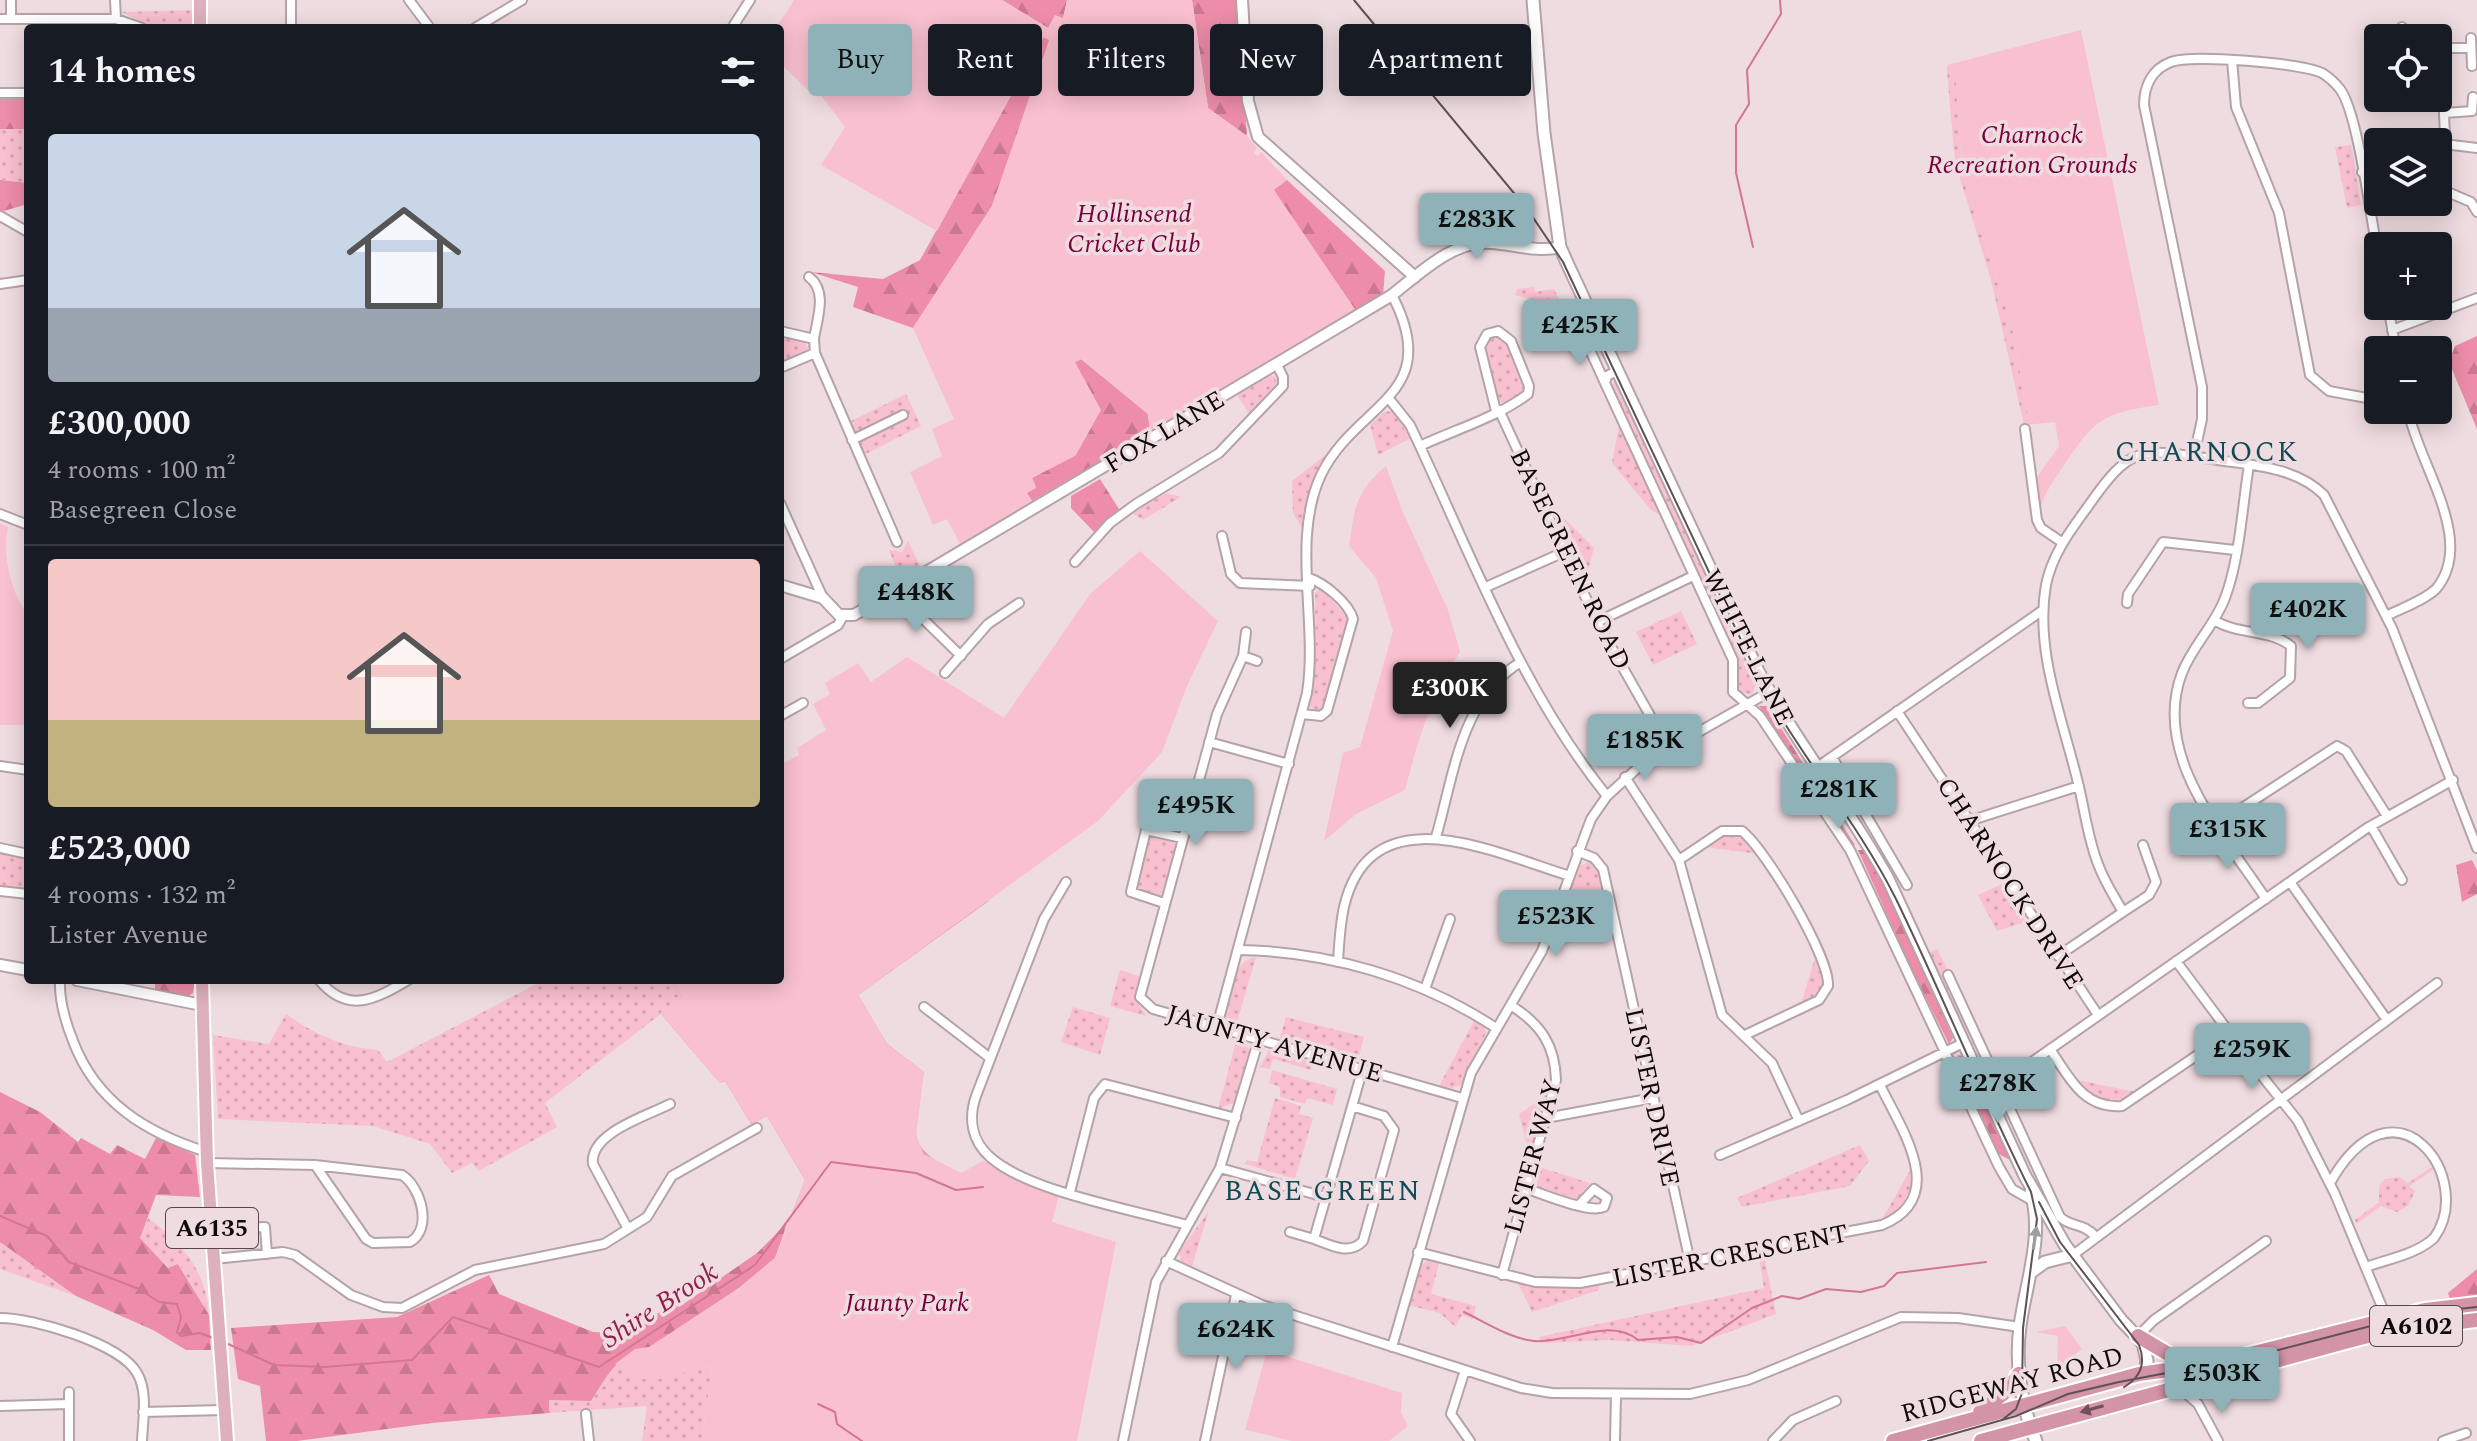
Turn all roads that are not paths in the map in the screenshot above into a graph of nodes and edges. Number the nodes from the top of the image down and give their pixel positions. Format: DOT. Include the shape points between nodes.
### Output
graph roads {
  1 [pos="11,0"];
  2 [pos="115,0"];
  3 [pos="200,0"];
  4 [pos="291,0"];
  5 [pos="409,0"];
  6 [pos="750,0"];
  7 [pos="1242,0"];
  8 [pos="1533,0"];
  9 [pos="516,1"];
  10 [pos="0,19"];
  11 [pos="11,19"];
  12 [pos="116,19"];
  13 [pos="130,24"];
  14 [pos="200,24"];
  15 [pos="291,24"];
  16 [pos="427,24"];
  17 [pos="481,24"];
  18 [pos="735,24"];
  19 [pos="2452,46"];
  20 [pos="2232,60"];
  21 [pos="2472,66"];
  22 [pos="0,93"];
  23 [pos="24,93"];
  24 [pos="2473,97"];
  25 [pos="2445,113"];
  26 [pos="2445,128"];
  27 [pos="2452,145"];
  28 [pos="2477,148"];
  29 [pos="2362,172"];
  30 [pos="2452,194"];
  31 [pos="2477,212"];
  32 [pos="0,216"];
  33 [pos="24,230"];
  34 [pos="2374,232"];
  35 [pos="1560,247"];
  36 [pos="809,277"];
  37 [pos="1415,277"];
  38 [pos="24,281"];
  39 [pos="0,284"];
  40 [pos="1392,295"];
  41 [pos="2477,298"];
  42 [pos="2390,320"];
  43 [pos="2392,330"];
  44 [pos="784,332"];
  45 [pos="2393,336"];
  46 [pos="1584,337"];
  47 [pos="814,339"];
  48 [pos="815,353"];
  49 [pos="1276,363"];
  50 [pos="784,366"];
  51 [pos="1618,370"];
  52 [pos="1605,383"];
  53 [pos="2364,397"];
  54 [pos="1390,400"];
  55 [pos="1497,410"];
  56 [pos="903,415"];
  57 [pos="2414,424"];
  58 [pos="2025,429"];
  59 [pos="852,440"];
  60 [pos="1420,446"];
  61 [pos="2194,456"];
  62 [pos="2249,465"];
  63 [pos="784,512"];
  64 [pos="0,514"];
  65 [pos="24,523"];
  66 [pos="1222,536"];
  67 [pos="897,542"];
  68 [pos="2063,543"];
  69 [pos="2235,550"];
  70 [pos="1564,552"];
  71 [pos="1075,562"];
  72 [pos="1693,576"];
  73 [pos="1309,582"];
  74 [pos="784,586"];
  75 [pos="1486,587"];
  76 [pos="900,588"];
  77 [pos="823,598"];
  78 [pos="1019,603"];
  79 [pos="2127,603"];
  80 [pos="2043,610"];
  81 [pos="843,616"];
  82 [pos="2386,616"];
  83 [pos="2214,620"];
  84 [pos="1597,622"];
  85 [pos="1246,632"];
  86 [pos="961,656"];
  87 [pos="1243,656"];
  88 [pos="784,657"];
  89 [pos="1257,661"];
  90 [pos="1521,662"];
  91 [pos="945,673"];
  92 [pos="1769,692"];
  93 [pos="803,703"];
  94 [pos="2248,703"];
  95 [pos="1747,704"];
  96 [pos="1897,711"];
  97 [pos="784,714"];
  98 [pos="1302,714"];
  99 [pos="1209,742"];
  100 [pos="1669,749"];
  101 [pos="1832,757"];
  102 [pos="1289,764"];
  103 [pos="0,766"];
  104 [pos="1816,768"];
  105 [pos="24,769"];
  106 [pos="1625,777"];
  107 [pos="2453,780"];
  108 [pos="2079,786"];
  109 [pos="1607,796"];
  110 [pos="2387,816"];
  111 [pos="1969,821"];
  112 [pos="2216,825"];
  113 [pos="2371,826"];
  114 [pos="1436,837"];
  115 [pos="1182,838"];
  116 [pos="2143,845"];
  117 [pos="0,848"];
  118 [pos="2477,848"];
  119 [pos="1577,851"];
  120 [pos="24,853"];
  121 [pos="1679,860"];
  122 [pos="1570,876"];
  123 [pos="2402,880"];
  124 [pos="1066,882"];
  125 [pos="2290,882"];
  126 [pos="1907,885"];
  127 [pos="0,891"];
  128 [pos="24,894"];
  129 [pos="2266,899"];
  130 [pos="1164,903"];
  131 [pos="2123,912"];
  132 [pos="1450,919"];
  133 [pos="1238,950"];
  134 [pos="2058,956"];
  135 [pos="2176,961"];
  136 [pos="1338,962"];
  137 [pos="0,965"];
  138 [pos="24,969"];
  139 [pos="1948,975"];
  140 [pos="2437,983"];
  141 [pos="60,984"];
  142 [pos="112,984"];
  143 [pos="202,984"];
  144 [pos="323,984"];
  145 [pos="401,984"];
  146 [pos="1425,989"];
  147 [pos="202,1005"];
  148 [pos="1512,1006"];
  149 [pos="924,1007"];
  150 [pos="2098,1015"];
  151 [pos="2387,1020"];
  152 [pos="1217,1026"];
  153 [pos="1496,1028"];
  154 [pos="2230,1033"];
  155 [pos="1745,1035"];
  156 [pos="1259,1039"];
  157 [pos="1963,1043"];
  158 [pos="2241,1048"];
  159 [pos="2050,1049"];
  160 [pos="1947,1052"];
  161 [pos="990,1058"];
  162 [pos="2250,1061"];
  163 [pos="1363,1068"];
  164 [pos="1880,1085"];
  165 [pos="1997,1085"];
  166 [pos="1986,1094"];
  167 [pos="1462,1098"];
  168 [pos="1653,1098"];
  169 [pos="2279,1102"];
  170 [pos="670,1104"];
  171 [pos="1352,1106"];
  172 [pos="1236,1118"];
  173 [pos="1546,1118"];
  174 [pos="1799,1121"];
  175 [pos="757,1128"];
  176 [pos="1720,1155"];
  177 [pos="207,1158"];
  178 [pos="315,1165"];
  179 [pos="1220,1168"];
  180 [pos="2025,1176"];
  181 [pos="2330,1183"];
  182 [pos="1525,1188"];
  183 [pos="1070,1192"];
  184 [pos="1325,1197"];
  185 [pos="2033,1201"];
  186 [pos="1579,1205"];
  187 [pos="1187,1225"];
  188 [pos="240,1228"];
  189 [pos="628,1229"];
  190 [pos="1290,1232"];
  191 [pos="2096,1237"];
  192 [pos="1314,1239"];
  193 [pos="2266,1241"];
  194 [pos="1418,1252"];
  195 [pos="267,1254"];
  196 [pos="2073,1255"];
  197 [pos="214,1259"];
  198 [pos="1166,1261"];
  199 [pos="1690,1262"];
  200 [pos="2366,1267"];
  201 [pos="1502,1275"];
  202 [pos="2029,1275"];
  203 [pos="1236,1295"];
  204 [pos="2477,1304"];
  205 [pos="0,1318"];
  206 [pos="2387,1319"];
  207 [pos="2477,1320"];
  208 [pos="2020,1327"];
  209 [pos="2138,1336"];
  210 [pos="1392,1347"];
  211 [pos="1465,1370"];
  212 [pos="2019,1374"];
  213 [pos="2144,1374"];
  214 [pos="2192,1374"];
  215 [pos="2174,1386"];
  216 [pos="69,1392"];
  217 [pos="1616,1395"];
  218 [pos="2125,1400"];
  219 [pos="1836,1401"];
  220 [pos="2024,1403"];
  221 [pos="69,1404"];
  222 [pos="2198,1404"];
  223 [pos="0,1406"];
  224 [pos="224,1410"];
  225 [pos="143,1412"];
  226 [pos="586,1414"];
  227 [pos="1973,1417"];
  228 [pos="2058,1418"];
  229 [pos="2466,1433"];
  230 [pos="2034,1434"];
  231 [pos="69,1441"];
  232 [pos="142,1441"];
  233 [pos="227,1441"];
  234 [pos="589,1441"];
  235 [pos="1123,1441"];
  236 [pos="1205,1441"];
  237 [pos="1470,1441"];
  238 [pos="1615,1441"];
  239 [pos="1773,1441"];
  240 [pos="1893,1441"];
  241 [pos="1981,1441"];
  242 [pos="2043,1441"];
  243 [pos="2218,1441"];
  244 [pos="2443,1441"];
  1 -- 11 [label="street"];
  2 -- 12 [label="street"];
  3 -- 14 [label="main road"];
  4 -- 15 [label="street"];
  5 -- 16 [label="street"];
  6 -- 18 [label="street"];
  7 -- 37 [label="street" via="1250,115 1258,137"];
  8 -- 35 [label="main road, WHITE LANE"];
  9 -- 17 [label="street"];
  10 -- 11 [label="street"];
  11 -- 12 [label="street"];
  12 -- 13 [label="street"];
  19 -- 21 [label="street" via="2471,43"];
  20 -- 29 [label="street" via="2311,69 2333,80 2346,98"];
  20 -- 53 [label="street" via="2236,107 2279,213 2310,375 2329,391"];
  20 -- 61 [label="street" via="2172,62 2156,71 2144,96 2202,387"];
  22 -- 23 [label="street"];
  24 -- 25 [label="street" via="2472,111"];
  25 -- 26 [label="street"];
  27 -- 28 [label="street"];
  29 -- 34 [label="street"];
  30 -- 31 [label="street" via="2471,202"];
  32 -- 33 [label="street"];
  35 -- 37 [label="street, FOX LANE" via="1539,250 1479,242"];
  35 -- 51 [label="main road, WHITE LANE"];
  36 -- 47 [label="street" via="821,296"];
  37 -- 40 [label="street, FOX LANE"];
  38 -- 39 [label="street"];
  40 -- 49 [label="street, FOX LANE"];
  40 -- 54 [label="street" via="1405,328 1407,360"];
  41 -- 43 [label="street"];
  42 -- 43 [label="street"];
  43 -- 45 [label="street"];
  44 -- 47 [label="street"];
  46 -- 52 [label="street, WHITE LANE"];
  47 -- 48 [label="street"];
  48 -- 50 [label="street"];
  48 -- 59 [label="street"];
  49 -- 71 [label="street" via="1283,386 1232,441 1127,510"];
  49 -- 76 [label="street, FOX LANE"];
  51 -- 52 [label="street"];
  51 -- 92 [label="main road, WHITE LANE"];
  52 -- 72 [label="street, WHITE LANE"];
  54 -- 60 [label="street"];
  54 -- 73 [label="street" via="1346,439 1321,476 1307,525"];
  55 -- 55 [label="street, BASEGREEN ROAD" via="1525,398 1529,390 1511,341 1498,331 1487,334 1480,347"];
  55 -- 60 [label="street, BASEGREEN ROAD"];
  55 -- 70 [label="street, BASEGREEN ROAD"];
  56 -- 59 [label="street"];
  57 -- 82 [label="street" via="2453,520 2457,555 2438,588"];
  58 -- 68 [label="street" via="2037,520"];
  59 -- 67 [label="street"];
  60 -- 75 [label="street"];
  61 -- 62 [label="street"];
  61 -- 68 [label="street" via="2155,451 2121,463"];
  62 -- 69 [label="street"];
  62 -- 82 [label="street" via="2294,475 2324,495"];
  63 -- 77 [label="street"];
  64 -- 65 [label="street"];
  66 -- 73 [label="street" via="1231,574 1240,583"];
  68 -- 80 [label="street" via="2048,576"];
  69 -- 79 [label="street" via="2163,542"];
  69 -- 83 [label="street" via="2225,598"];
  70 -- 75 [label="street"];
  70 -- 84 [label="street, BASEGREEN ROAD"];
  72 -- 84 [label="street"];
  72 -- 95 [label="street, WHITE LANE" via="1733,660 1733,692"];
  73 -- 98 [label="street" via="1310,672"];
  73 -- 98 [label="street" via="1320,583 1353,619 1327,711 1321,716"];
  74 -- 77 [label="street"];
  75 -- 90 [label="street"];
  76 -- 81 [label="street, FOX LANE"];
  76 -- 86 [label="street"];
  77 -- 81 [label="street"];
  78 -- 86 [label="street" via="988,624"];
  80 -- 96 [label="street"];
  80 -- 108 [label="street" via="2050,672"];
  81 -- 88 [label="street, FOX LANE" via="838,625"];
  82 -- 107 [label="street"];
  83 -- 94 [label="street" via="2229,630 2291,646 2290,678 2258,703"];
  83 -- 112 [label="street" via="2183,670 2173,721 2182,760"];
  84 -- 100 [label="street, BASEGREEN ROAD"];
  85 -- 87 [label="street, JAUNTY AVENUE"];
  86 -- 91 [label="street"];
  87 -- 89 [label="street"];
  87 -- 99 [label="street, JAUNTY AVENUE" via="1220,703"];
  90 -- 109 [label="street" via="1576,757"];
  90 -- 114 [label="street" via="1492,683 1471,718"];
  92 -- 95 [label="street"];
  92 -- 104 [label="main road, WHITE LANE"];
  93 -- 97 [label="street"];
  95 -- 100 [label="street"];
  95 -- 160 [label="street, WHITE LANE" via="1850,850"];
  96 -- 101 [label="street"];
  96 -- 111 [label="street, CHARNOCK DRIVE"];
  98 -- 102 [label="street"];
  99 -- 102 [label="street"];
  99 -- 115 [label="street, JAUNTY AVENUE"];
  100 -- 106 [label="street"];
  101 -- 104 [label="street"];
  101 -- 126 [label="street"];
  102 -- 133 [label="street"];
  103 -- 105 [label="street"];
  104 -- 157 [label="main road, WHITE LANE" via="1888,879"];
  106 -- 109 [label="street"];
  106 -- 121 [label="street"];
  107 -- 110 [label="street"];
  107 -- 118 [label="street"];
  108 -- 111 [label="street"];
  108 -- 131 [label="street" via="2099,867"];
  109 -- 119 [label="street"];
  110 -- 112 [label="street" via="2346,751 2337,746"];
  110 -- 113 [label="street"];
  111 -- 134 [label="street, CHARNOCK DRIVE"];
  112 -- 129 [label="street"];
  113 -- 123 [label="street"];
  113 -- 125 [label="street"];
  114 -- 122 [label="street"];
  114 -- 136 [label="street" via="1401,842 1365,865 1344,905"];
  115 -- 130 [label="street, JAUNTY AVENUE"];
  115 -- 130 [label="street" via="1146,830 1131,892"];
  116 -- 131 [label="street" via="2156,882 2149,895"];
  117 -- 120 [label="street"];
  119 -- 122 [label="street"];
  119 -- 168 [label="street, LISTER DRIVE" via="1603,869"];
  121 -- 155 [label="street" via="1722,1015"];
  121 -- 155 [label="street" via="1722,831 1742,831 1795,903 1826,970 1828,986 1819,1000"];
  122 -- 148 [label="street" via="1542,951"];
  124 -- 161 [label="street" via="1044,919"];
  125 -- 129 [label="street"];
  125 -- 151 [label="street"];
  127 -- 128 [label="street"];
  129 -- 135 [label="street"];
  130 -- 152 [label="street, JAUNTY AVENUE" via="1140,997 1153,1009"];
  131 -- 134 [label="street"];
  132 -- 146 [label="street"];
  133 -- 136 [label="street"];
  133 -- 152 [label="street"];
  134 -- 150 [label="street, CHARNOCK DRIVE"];
  135 -- 150 [label="street"];
  135 -- 154 [label="street"];
  136 -- 146 [label="street"];
  137 -- 138 [label="street"];
  139 -- 165 [label="street"];
  140 -- 151 [label="street"];
  141 -- 177 [label="street" via="64,1018 95,1085 137,1122"];
  142 -- 147 [label="street"];
  143 -- 147 [label="main road, A6135"];
  144 -- 145 [label="street" via="360,1003"];
  146 -- 153 [label="street"];
  147 -- 177 [label="main road, A6135"];
  148 -- 153 [label="street"];
  148 -- 173 [label="street, LISTER WAY" via="1538,1026 1554,1056 1556,1080"];
  149 -- 161 [label="street"];
  150 -- 159 [label="street"];
  151 -- 169 [label="street"];
  152 -- 156 [label="street, JAUNTY AVENUE"];
  153 -- 167 [label="street"];
  154 -- 158 [label="street"];
  154 -- 159 [label="street" via="2122,1106 2084,1097"];
  155 -- 174 [label="street" via="1772,1063"];
  156 -- 163 [label="street, JAUNTY AVENUE"];
  156 -- 172 [label="street"];
  157 -- 160 [label="street"];
  157 -- 166 [label="main road, WHITE LANE"];
  159 -- 165 [label="street"];
  160 -- 164 [label="street"];
  160 -- 185 [label="street, WHITE LANE" via="2012,1189"];
  161 -- 183 [label="street" via="971,1114 978,1143 1008,1169"];
  162 -- 169 [label="street"];
  163 -- 167 [label="street, JAUNTY AVENUE"];
  163 -- 171 [label="street"];
  164 -- 174 [label="street"];
  164 -- 199 [label="street, LISTER CRESCENT" via="1916,1164 1915,1194 1903,1212 1882,1225"];
  165 -- 166 [label="street"];
  165 -- 191 [label="street" via="2060,1217 2083,1225"];
  166 -- 180 [label="main road, WHITE LANE"];
  167 -- 194 [label="street"];
  168 -- 173 [label="street"];
  168 -- 199 [label="street, LISTER DRIVE"];
  169 -- 181 [label="street" via="2298,1121"];
  169 -- 191 [label="street"];
  170 -- 189 [label="street" via="604,1138 593,1153 593,1164"];
  171 -- 184 [label="street"];
  171 -- 192 [label="street" via="1390,1120 1391,1144 1363,1241 1344,1249"];
  172 -- 179 [label="street"];
  172 -- 183 [label="street" via="1105,1084 1095,1095"];
  173 -- 182 [label="street, LISTER WAY"];
  174 -- 176 [label="street"];
  175 -- 189 [label="street" via="672,1176 654,1209"];
  177 -- 178 [label="street"];
  177 -- 197 [label="main road, A6135"];
  178 -- 178 [label="street" via="406,1177 424,1219 422,1231 410,1242 366,1239"];
  179 -- 184 [label="street"];
  179 -- 187 [label="street"];
  180 -- 185 [label="main road"];
  180 -- 196 [label="main road, WHITE LANE"];
  181 -- 200 [label="street"];
  181 -- 200 [label="street" via="2350,1153 2374,1136 2409,1134 2446,1159 2454,1198 2444,1226 2420,1247"];
  182 -- 186 [label="street"];
  182 -- 201 [label="street, LISTER WAY"];
  183 -- 187 [label="street"];
  184 -- 192 [label="street"];
  202 -- 185 [label="main road, one-way" via="2037,1219"];
  187 -- 198 [label="street"];
  188 -- 195 [label="street" via="265,1227"];
  189 -- 195 [label="street" via="595,1248 475,1270 402,1308 351,1295 295,1255"];
  190 -- 192 [label="street"];
  191 -- 196 [label="street"];
  193 -- 209 [label="street"];
  194 -- 201 [label="street, LISTER CRESCENT"];
  194 -- 210 [label="street"];
  195 -- 197 [label="street"];
  196 -- 202 [label="main road" via="2045,1262"];
  196 -- 209 [label="main road, WHITE LANE"];
  197 -- 224 [label="main road, A6135"];
  198 -- 203 [label="street"];
  198 -- 235 [label="street" via="1149,1305"];
  199 -- 201 [label="street, LISTER CRESCENT" via="1580,1283"];
  200 -- 206 [label="street"];
  202 -- 208 [label="main road"];
  203 -- 210 [label="street"];
  203 -- 236 [label="street"];
  204 -- 206 [label="highway, A6102"];
  205 -- 225 [label="street" via="46,1325 118,1354 140,1378"];
  206 -- 214 [label="highway, A6102"];
  207 -- 214 [label="highway, A6102" via="2394,1330"];
  208 -- 212 [label="main road"];
  208 -- 217 [label="street" via="1901,1317 1710,1392"];
  209 -- 213 [label="main road" via="2147,1357"];
  209 -- 214 [label="highway"];
  210 -- 211 [label="street"];
  211 -- 217 [label="street" via="1536,1392"];
  211 -- 237 [label="street" via="1451,1414"];
  212 -- 220 [label="main road"];
  212 -- 227 [label="highway" via="2008,1390"];
  213 -- 214 [label="highway, A6102"];
  213 -- 218 [label="highway"];
  213 -- 220 [label="highway, RIDGEWAY ROAD / A6102"];
  214 -- 215 [label="highway, A6102"];
  214 -- 222 [label="street"];
  215 -- 218 [label="highway, RIDGEWAY ROAD / A6102"];
  215 -- 222 [label="street"];
  216 -- 221 [label="street"];
  217 -- 238 [label="street"];
  218 -- 228 [label="highway, RIDGEWAY ROAD / A6102, one-way"];
  219 -- 239 [label="street" via="1793,1420"];
  220 -- 227 [label="highway, RIDGEWAY ROAD / A6102"];
  220 -- 228 [label="highway"];
  220 -- 230 [label="main road"];
  221 -- 223 [label="street"];
  221 -- 231 [label="street"];
  222 -- 243 [label="street"];
  224 -- 225 [label="street"];
  224 -- 233 [label="main road, A6135"];
  225 -- 232 [label="street"];
  226 -- 234 [label="street"];
  227 -- 240 [label="highway, RIDGEWAY ROAD / A6102"];
  228 -- 230 [label="highway, RIDGEWAY ROAD / A6102"];
  228 -- 242 [label="main road"];
  229 -- 244 [label="street"];
  230 -- 241 [label="highway, RIDGEWAY ROAD / A6102"];
}
